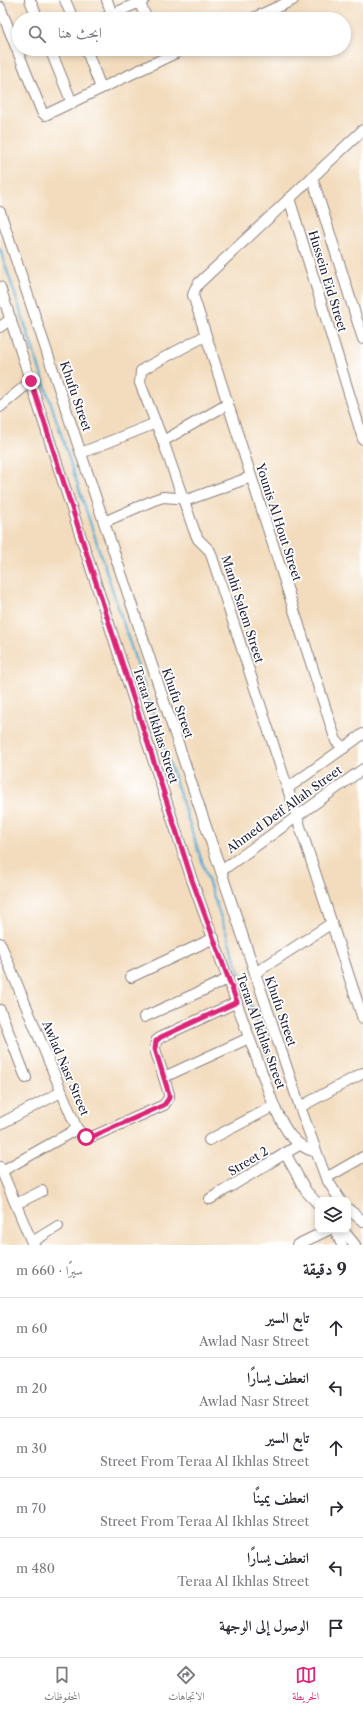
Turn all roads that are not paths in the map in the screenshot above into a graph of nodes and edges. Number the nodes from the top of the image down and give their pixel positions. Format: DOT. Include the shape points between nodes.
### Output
graph roads {
  1 [pos="30,0"];
  2 [pos="65,0"];
  3 [pos="106,0"];
  4 [pos="294,0"];
  5 [pos="142,1"];
  6 [pos="0,7"];
  7 [pos="35,12"];
  8 [pos="70,12"];
  9 [pos="111,12"];
  10 [pos="118,12"];
  11 [pos="145,12"];
  12 [pos="267,12"];
  13 [pos="12,37"];
  14 [pos="20,56"];
  15 [pos="53,56"];
  16 [pos="89,56"];
  17 [pos="158,56"];
  18 [pos="101,88"];
  19 [pos="72,103"];
  20 [pos="363,130"];
  21 [pos="312,177"];
  22 [pos="289,198"];
  23 [pos="0,212"];
  24 [pos="0,287"];
  25 [pos="11,319"];
  26 [pos="0,328"];
  27 [pos="205,336"];
  28 [pos="363,339"];
  29 [pos="31,381"];
  30 [pos="228,404"];
  31 [pos="0,408"];
  32 [pos="156,423"];
  33 [pos="363,439"];
  34 [pos="163,440"];
  35 [pos="81,453"];
  36 [pos="251,477"];
  37 [pos="182,500"];
  38 [pos="104,522"];
  39 [pos="363,734"];
  40 [pos="344,748"];
  41 [pos="363,769"];
  42 [pos="288,788"];
  43 [pos="296,816"];
  44 [pos="221,871"];
  45 [pos="332,923"];
  46 [pos="214,938"];
  47 [pos="0,943"];
  48 [pos="255,973"];
  49 [pos="131,977"];
  50 [pos="228,979"];
  51 [pos="237,1002"];
  52 [pos="0,1010"];
  53 [pos="144,1018"];
  54 [pos="363,1019"];
  55 [pos="250,1038"];
  56 [pos="363,1074"];
  57 [pos="164,1077"];
  58 [pos="26,1078"];
  59 [pos="62,1092"];
  60 [pos="274,1106"];
  61 [pos="300,1107"];
  62 [pos="0,1124"];
  63 [pos="77,1129"];
  64 [pos="209,1140"];
  65 [pos="299,1145"];
  66 [pos="316,1152"];
  67 [pos="286,1154"];
  68 [pos="363,1157"];
  69 [pos="1,1169"];
  70 [pos="326,1178"];
  71 [pos="42,1191"];
  72 [pos="338,1197"];
  73 [pos="210,1199"];
  74 [pos="315,1201"];
  75 [pos="16,1204"];
  76 [pos="363,1209"];
  77 [pos="351,1214"];
  78 [pos="351,1215"];
  79 [pos="363,1221"];
  80 [pos="58,1226"];
  81 [pos="322,1233"];
  82 [pos="336,1233"];
  83 [pos="345,1233"];
  84 [pos="33,1243"];
  85 [pos="297,1245"];
  86 [pos="342,1245"];
  87 [pos="355,1245"];
  1 -- 7 [label="street"];
  2 -- 8 [label="street"];
  3 -- 9 [label="street"];
  4 -- 12 [label="street"];
  5 -- 10 [label="street"];
  5 -- 11 [label="street"];
  6 -- 13 [label="street"];
  14 -- 19 [label="street" via="45,116"];
  15 -- 19 [label="street"];
  16 -- 18 [label="street"];
  17 -- 18 [label="street"];
  18 -- 19 [label="street"];
  20 -- 21 [label="street"];
  21 -- 22 [label="street"];
  21 -- 28 [label="street"];
  22 -- 27 [label="street, Younis Al Hout Street" via="195,289 194,300"];
  22 -- 33 [label="street, Hussein Eid Street"];
  23 -- 35 [label="street, Khufu Street"];
  24 -- 25 [label="street, Teraa Al Ikhlas Street"];
  25 -- 26 [label="street"];
  25 -- 29 [label="street, Teraa Al Ikhlas Street"];
  27 -- 30 [label="street, Younis Al Hout Street"];
  27 -- 32 [label="street, Manhi Salem Street" via="141,370 140,383"];
  29 -- 31 [label="street"];
  29 -- 46 [label="street, Teraa Al Ikhlas Street" via="190,872"];
  30 -- 34 [label="street"];
  30 -- 36 [label="street, Younis Al Hout Street"];
  32 -- 34 [label="street, Manhi Salem Street"];
  32 -- 35 [label="street"];
  34 -- 37 [label="street, Manhi Salem Street"];
  35 -- 38 [label="street, Khufu Street"];
  36 -- 37 [label="street" via="198,497"];
  36 -- 40 [label="street, Younis Al Hout Street" via="336,741"];
  37 -- 38 [label="street" via="164,497"];
  37 -- 42 [label="street, Manhi Salem Street" via="198,539 210,551"];
  38 -- 44 [label="street, Khufu Street"];
  39 -- 40 [label="street, Ahmed Deif Allah Street"];
  40 -- 42 [label="street, Ahmed Deif Allah Street"];
  41 -- 43 [label="street, Ahmed Deif Allah Street"];
  42 -- 43 [label="street, Manhi Salem Street"];
  43 -- 44 [label="street, Ahmed Deif Allah Street"];
  43 -- 45 [label="street, Manhi Salem Street"];
  44 -- 48 [label="street, Khufu Street"];
  45 -- 48 [label="street"];
  45 -- 54 [label="street, Manhi Salem Street"];
  46 -- 49 [label="street"];
  46 -- 50 [label="street, Teraa Al Ikhlas Street"];
  47 -- 59 [label="street, Awlad Nasr Street"];
  48 -- 61 [label="street, Khufu Street"];
  50 -- 51 [label="street, Teraa Al Ikhlas Street"];
  50 -- 53 [label="street"];
  51 -- 55 [label="street, Teraa Al Ikhlas Street"];
  51 -- 57 [label="street" via="158,1038 154,1045"];
  52 -- 58 [label="street"];
  55 -- 57 [label="street"];
  55 -- 60 [label="street, Teraa Al Ikhlas Street"];
  56 -- 61 [label="street"];
  57 -- 63 [label="street, Awlad Nasr Street" via="169,1098 164,1105 90,1137 82,1135"];
  59 -- 62 [label="street"];
  59 -- 63 [label="street, Awlad Nasr Street"];
  60 -- 64 [label="street"];
  60 -- 65 [label="street, Teraa Al Ikhlas Street" via="291,1137"];
  61 -- 66 [label="street, Khufu Street"];
  63 -- 69 [label="street"];
  65 -- 66 [label="street, Teraa Al Ikhlas Street"];
  65 -- 67 [label="street, Street 2"];
  66 -- 70 [label="street, Khufu Street"];
  67 -- 73 [label="street, Street 2"];
  67 -- 74 [label="street" via="306,1191"];
  68 -- 70 [label="street"];
  69 -- 75 [label="street"];
  70 -- 72 [label="street, Khufu Street"];
  71 -- 75 [label="street"];
  75 -- 84 [label="street"];
  76 -- 77 [label="street"];
  78 -- 79 [label="street"];
  80 -- 84 [label="street"];
  81 -- 85 [label="street"];
  82 -- 86 [label="street"];
  83 -- 87 [label="street"];
}
